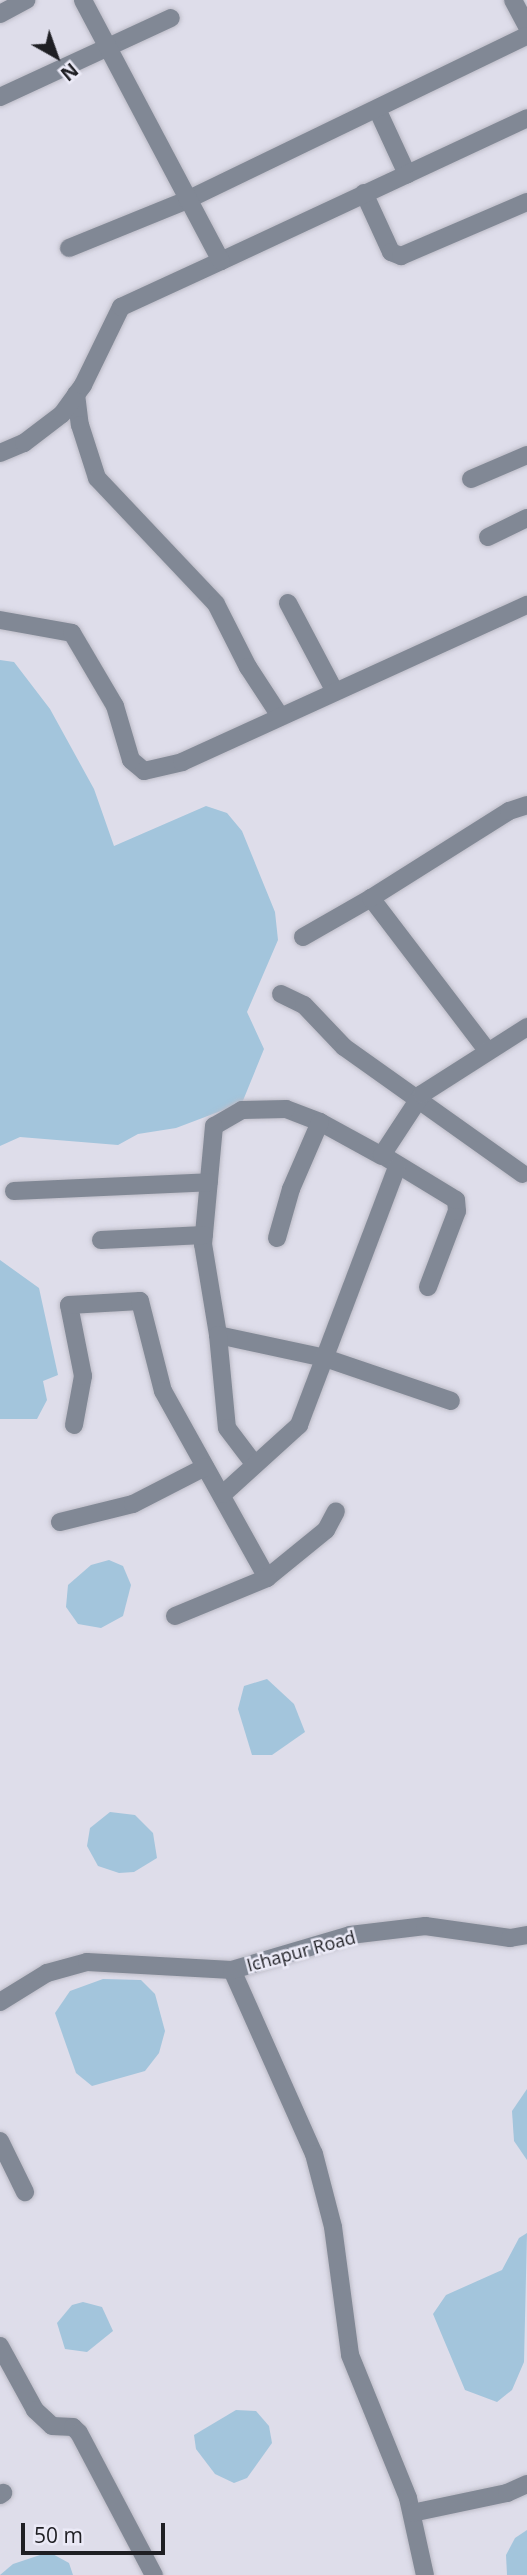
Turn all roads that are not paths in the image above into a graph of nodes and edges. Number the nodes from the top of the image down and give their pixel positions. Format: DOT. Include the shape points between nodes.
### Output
graph roads {
  1 [pos="26,0"];
  2 [pos="83,0"];
  3 [pos="513,0"];
  4 [pos="0,14"];
  5 [pos="171,18"];
  6 [pos="527,26"];
  7 [pos="527,36"];
  8 [pos="106,46"];
  9 [pos="0,97"];
  10 [pos="376,109"];
  11 [pos="527,118"];
  12 [pos="407,174"];
  13 [pos="364,193"];
  14 [pos="187,200"];
  15 [pos="527,202"];
  16 [pos="69,248"];
  17 [pos="221,261"];
  18 [pos="76,394"];
  19 [pos="0,453"];
  20 [pos="527,455"];
  21 [pos="471,479"];
  22 [pos="527,518"];
  23 [pos="488,537"];
  24 [pos="288,603"];
  25 [pos="527,604"];
  26 [pos="0,620"];
  27 [pos="334,690"];
  28 [pos="280,716"];
  29 [pos="527,805"];
  30 [pos="371,898"];
  31 [pos="303,937"];
  32 [pos="281,994"];
  33 [pos="527,1027"];
  34 [pos="486,1049"];
  35 [pos="416,1100"];
  36 [pos="320,1122"];
  37 [pos="382,1156"];
  38 [pos="397,1167"];
  39 [pos="523,1174"];
  40 [pos="209,1182"];
  41 [pos="14,1191"];
  42 [pos="204,1236"];
  43 [pos="277,1238"];
  44 [pos="101,1240"];
  45 [pos="428,1287"];
  46 [pos="218,1335"];
  47 [pos="325,1357"];
  48 [pos="451,1401"];
  49 [pos="74,1425"];
  50 [pos="255,1465"];
  51 [pos="205,1467"];
  52 [pos="223,1494"];
  53 [pos="336,1510"];
  54 [pos="60,1522"];
  55 [pos="267,1578"];
  56 [pos="176,1616"];
  57 [pos="527,1935"];
  58 [pos="232,1970"];
  59 [pos="0,2002"];
  60 [pos="0,2141"];
  61 [pos="25,2192"];
  62 [pos="0,2346"];
  63 [pos="7,2375"];
  64 [pos="527,2484"];
  65 [pos="412,2513"];
  66 [pos="155,2575"];
  67 [pos="425,2575"];
  1 -- 4 [label="street"];
  2 -- 8 [label="street"];
  3 -- 6 [label="street"];
  5 -- 8 [label="street"];
  7 -- 10 [label="street"];
  8 -- 9 [label="street"];
  8 -- 14 [label="street"];
  10 -- 12 [label="street"];
  10 -- 14 [label="street"];
  11 -- 12 [label="street"];
  12 -- 13 [label="street"];
  13 -- 15 [label="street" via="391,252 401,257"];
  13 -- 17 [label="street"];
  14 -- 16 [label="street"];
  14 -- 17 [label="street"];
  17 -- 18 [label="street" via="121,307"];
  18 -- 19 [label="street" via="52,422 24,443"];
  18 -- 28 [label="street" via="80,425 97,478 216,604"];
  20 -- 21 [label="street"];
  22 -- 23 [label="street"];
  24 -- 27 [label="street"];
  25 -- 27 [label="street"];
  26 -- 28 [label="street" via="72,633 115,706 131,760 144,771 182,762"];
  27 -- 28 [label="street"];
  29 -- 30 [label="street" via="509,811"];
  30 -- 31 [label="street"];
  30 -- 34 [label="street"];
  32 -- 35 [label="street" via="304,1005 344,1047"];
  33 -- 34 [label="street"];
  34 -- 35 [label="street"];
  35 -- 37 [label="street"];
  35 -- 39 [label="street"];
  36 -- 37 [label="street"];
  36 -- 40 [label="street" via="286,1110 242,1110 214,1126"];
  36 -- 43 [label="street" via="291,1189"];
  37 -- 38 [label="street"];
  38 -- 45 [label="street" via="452,1195 458,1207"];
  38 -- 47 [label="street"];
  40 -- 41 [label="street"];
  40 -- 42 [label="street"];
  42 -- 44 [label="street"];
  42 -- 46 [label="street"];
  46 -- 47 [label="street"];
  46 -- 50 [label="street" via="228,1428"];
  47 -- 48 [label="street"];
  47 -- 50 [label="street" via="299,1425"];
  49 -- 51 [label="street" via="83,1376 69,1305 139,1301 163,1391"];
  50 -- 52 [label="street"];
  51 -- 52 [label="street"];
  51 -- 54 [label="street" via="133,1503"];
  52 -- 55 [label="street"];
  53 -- 55 [label="street" via="327,1530"];
  55 -- 56 [label="street"];
  57 -- 58 [label="street, Ichapur Road" via="412,1927 350,1935"];
  58 -- 59 [label="street, Ichapur Road" via="87,1962 47,1973"];
  58 -- 65 [label="street" via="314,2154 333,2227 350,2355"];
  60 -- 61 [label="street"];
  62 -- 63 [label="street"];
  63 -- 66 [label="street" via="44,2419 79,2433"];
  64 -- 65 [label="street" via="507,2493"];
  65 -- 67 [label="street"];
}
